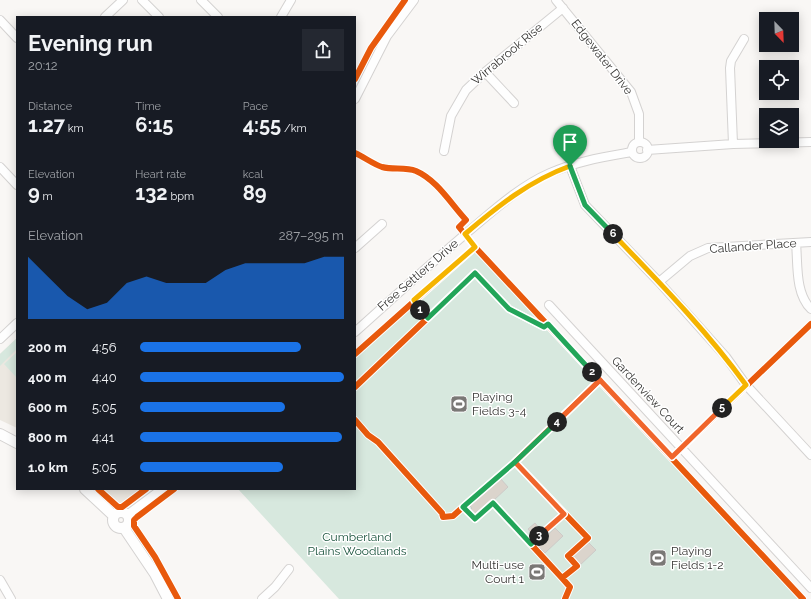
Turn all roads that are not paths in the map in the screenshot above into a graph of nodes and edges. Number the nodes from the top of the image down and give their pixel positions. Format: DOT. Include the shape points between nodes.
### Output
graph roads {
  1 [pos="123,0"];
  2 [pos="142,0"];
  3 [pos="201,0"];
  4 [pos="291,0"];
  5 [pos="414,0"];
  6 [pos="556,0"];
  7 [pos="563,8"];
  8 [pos="106,16"];
  9 [pos="158,16"];
  10 [pos="217,16"];
  11 [pos="283,16"];
  12 [pos="0,20"];
  13 [pos="16,37"];
  14 [pos="744,39"];
  15 [pos="485,72"];
  16 [pos="356,97"];
  17 [pos="514,103"];
  18 [pos="639,142"];
  19 [pos="811,142"];
  20 [pos="733,144"];
  21 [pos="647,150"];
  22 [pos="444,151"];
  23 [pos="632,152"];
  24 [pos="570,166"];
  25 [pos="0,167"];
  26 [pos="16,184"];
  27 [pos="382,224"];
  28 [pos="811,242"];
  29 [pos="796,243"];
  30 [pos="356,247"];
  31 [pos="659,282"];
  32 [pos="550,305"];
  33 [pos="811,309"];
  34 [pos="16,324"];
  35 [pos="356,331"];
  36 [pos="0,339"];
  37 [pos="0,434"];
  38 [pos="16,442"];
  39 [pos="811,455"];
  40 [pos="86,490"];
  41 [pos="161,490"];
  42 [pos="127,515"];
  43 [pos="114,516"];
  44 [pos="124,528"];
  45 [pos="289,569"];
  46 [pos="0,580"];
  47 [pos="811,588"];
  48 [pos="10,599"];
  49 [pos="168,599"];
  50 [pos="262,599"];
  1 -- 8 [label="street"];
  2 -- 9 [label="street"];
  3 -- 10 [label="street"];
  4 -- 11 [label="street"];
  5 -- 16 [label="street" via="387,36"];
  6 -- 7 [label="street, Edgewater Drive"];
  7 -- 15 [label="street, Wirrabrook Rise"];
  7 -- 18 [label="street, Edgewater Drive" via="631,92 639,114"];
  12 -- 13 [label="street"];
  14 -- 20 [label="street" via="731,61 730,68"];
  15 -- 17 [label="street"];
  15 -- 22 [label="street, Wirrabrook Rise" via="466,90 450,116"];
  18 -- 21 [label="street" via="644,144"];
  18 -- 23 [label="street" via="633,146"];
  19 -- 20 [label="street"];
  20 -- 21 [label="street"];
  21 -- 23 [label="street" via="646,155 641,157 636,157"];
  23 -- 24 [label="street, Free Settlers Drive" via="588,159"];
  24 -- 31 [label="street" via="585,205"];
  24 -- 35 [label="street, Free Settlers Drive" via="550,173 511,196"];
  25 -- 26 [label="street"];
  27 -- 30 [label="street"];
  28 -- 29 [label="street, Callander Place"];
  29 -- 31 [label="street, Callander Place" via="708,248 690,256"];
  29 -- 33 [label="street" via="802,296"];
  31 -- 39 [label="street" via="726,357 746,385"];
  32 -- 47 [label="street, Gardenview Court"];
  34 -- 36 [label="street"];
  37 -- 38 [label="street"];
  40 -- 43 [label="street"];
  41 -- 42 [label="street"];
  42 -- 43 [label="street" via="121,512"];
  42 -- 44 [label="street" via="129,522"];
  43 -- 44 [label="street" via="114,526"];
  44 -- 49 [label="street" via="155,574"];
  45 -- 50 [label="street" via="276,587"];
  46 -- 48 [label="street"];
}
